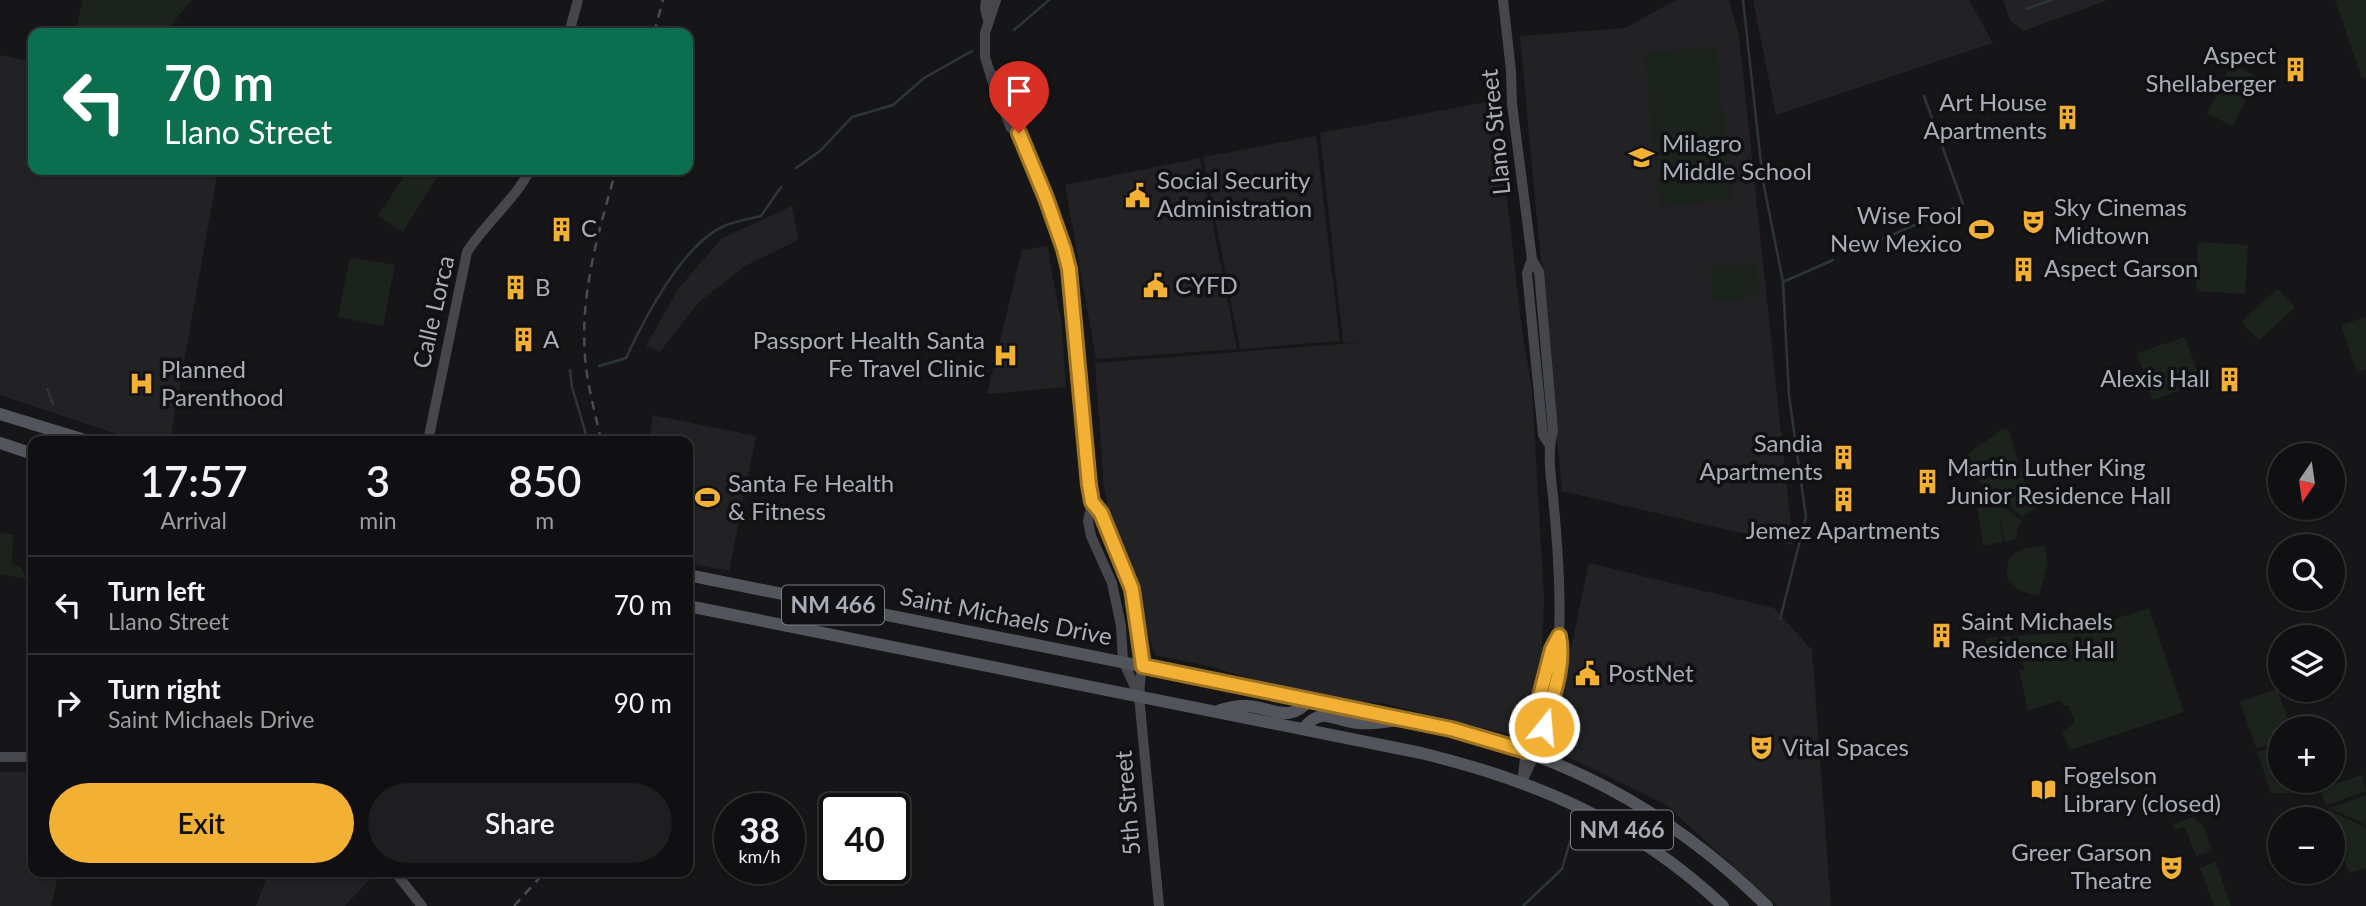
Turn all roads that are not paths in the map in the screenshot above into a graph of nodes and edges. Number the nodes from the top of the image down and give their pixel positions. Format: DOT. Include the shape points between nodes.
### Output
graph roads {
  1 [pos="578,0"];
  2 [pos="986,0"];
  3 [pos="996,0"];
  4 [pos="1503,0"];
  5 [pos="988,20"];
  6 [pos="570,28"];
  7 [pos="527,175"];
  8 [pos="0,414"];
  9 [pos="72,436"];
  10 [pos="429,436"];
  11 [pos="0,443"];
  12 [pos="28,452"];
  13 [pos="1092,502"];
  14 [pos="693,576"];
  15 [pos="693,607"];
  16 [pos="1123,662"];
  17 [pos="1143,666"];
  18 [pos="1139,696"];
  19 [pos="1309,699"];
  20 [pos="1213,711"];
  21 [pos="1410,720"];
  22 [pos="1303,729"];
  23 [pos="1531,753"];
  24 [pos="0,757"];
  25 [pos="28,757"];
  26 [pos="1521,781"];
  27 [pos="399,877"];
  28 [pos="422,906"];
  29 [pos="1158,906"];
  30 [pos="1723,906"];
  31 [pos="1767,906"];
  1 -- 6 [label="street"];
  2 -- 5 [label="street, 5th Street"];
  3 -- 5 [label="street, 5th Street"];
  4 -- 23 [label="street, Llano Street" via="1532,259 1527,273 1545,355 1553,431 1549,444 1560,575 1559,636 1552,649"];
  5 -- 13 [label="street, 5th Street" via="985,47 994,86 1046,198 1069,269"];
  7 -- 10 [label="street, Calle Lorca" via="467,252"];
  8 -- 9 [label="main road"];
  11 -- 12 [label="main road"];
  13 -- 16 [label="street, 5th Street" via="1088,521 1112,583"];
  13 -- 17 [label="street, 5th Street" via="1101,513 1132,589"];
  14 -- 16 [label="main road, Saint Michaels Drive / NM 466"];
  15 -- 18 [label="main road, NM 466"];
  16 -- 17 [label="main road, Saint Michaels Drive / NM 466"];
  16 -- 18 [label="street, 5th Street"];
  17 -- 18 [label="street, 5th Street"];
  17 -- 19 [label="main road, Saint Michaels Drive / NM 466"];
  18 -- 20 [label="main road, NM 466"];
  18 -- 29 [label="street, 5th Street"];
  19 -- 20 [label="main road" via="1301,709 1287,713 1246,705"];
  19 -- 21 [label="main road, Saint Michaels Drive / NM 466"];
  20 -- 22 [label="main road, NM 466"];
  21 -- 22 [label="main road" via="1359,723 1320,716"];
  21 -- 23 [label="main road, Saint Michaels Drive / NM 466"];
  22 -- 26 [label="main road, NM 466" via="1459,762"];
  23 -- 26 [label="street, Llano Street"];
  23 -- 31 [label="main road, Saint Michaels Drive / NM 466" via="1592,779 1652,813 1710,854"];
  24 -- 25 [label="street"];
  26 -- 30 [label="main road, NM 466" via="1638,839"];
  27 -- 28 [label="street"];
}
